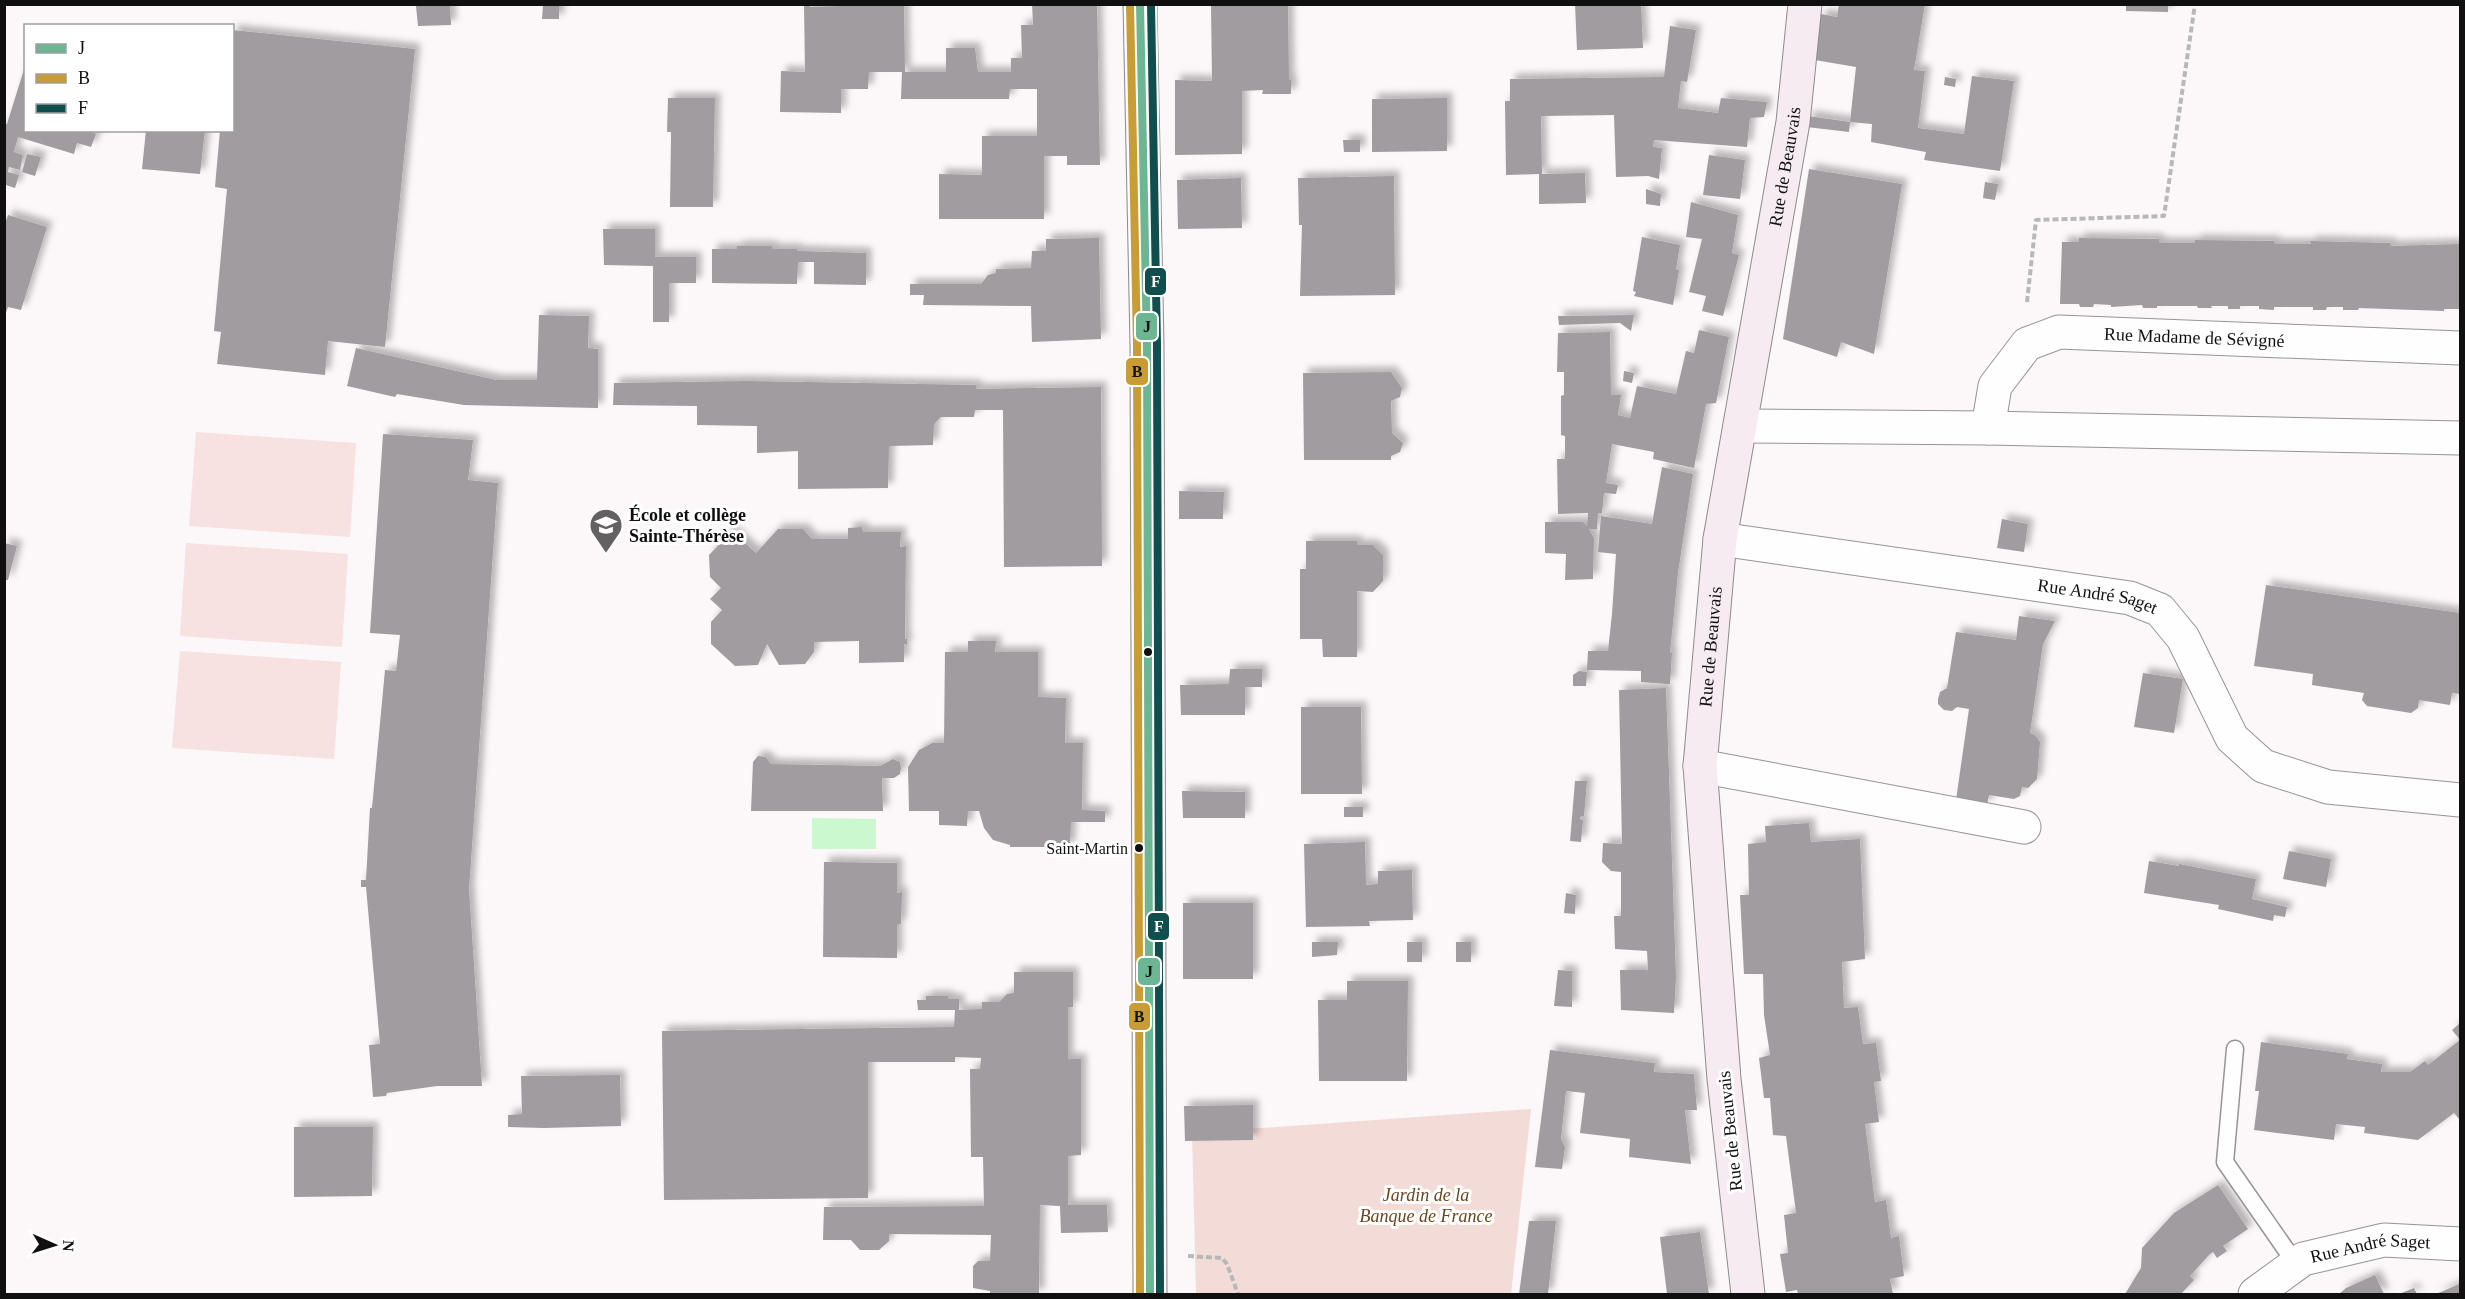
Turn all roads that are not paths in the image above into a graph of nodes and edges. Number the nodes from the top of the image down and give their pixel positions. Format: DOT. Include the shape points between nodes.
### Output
graph roads {
  1 [pos="1140,4"];
  2 [pos="1805,4"];
  3 [pos="2460,348"];
  4 [pos="1740,426"];
  5 [pos="1988,428"];
  6 [pos="2460,438"];
  7 [pos="1720,539"];
  8 [pos="1700,766"];
  9 [pos="2460,800"];
  10 [pos="2024,827"];
  11 [pos="2235,1049"];
  12 [pos="2460,1244"];
  13 [pos="2296,1264"];
  14 [pos="1150,1294"];
  15 [pos="1748,1294"];
  16 [pos="2256,1294"];
  1 -- 14 [label="street" via="1147,345"];
  2 -- 4 [label="street, Rue de Beauvais" via="1793,123"];
  3 -- 5 [label="street, Rue Madame de Sévigné" via="2059,332 2027,344 1995,386"];
  4 -- 5 [label="street"];
  4 -- 7 [label="street, Rue de Beauvais"];
  5 -- 6 [label="street"];
  7 -- 8 [label="street, Rue de Beauvais"];
  7 -- 9 [label="street, Rue André Saget" via="2130,598 2160,610 2182,638 2232,738 2263,766 2328,787"];
  8 -- 10 [label="street"];
  8 -- 15 [label="street, Rue de Beauvais" via="1724,1079"];
  11 -- 13 [label="lane" via="2225,1162"];
  12 -- 13 [label="street, Rue André Saget" via="2384,1240"];
  13 -- 16 [label="street, Rue André Saget"];
}
